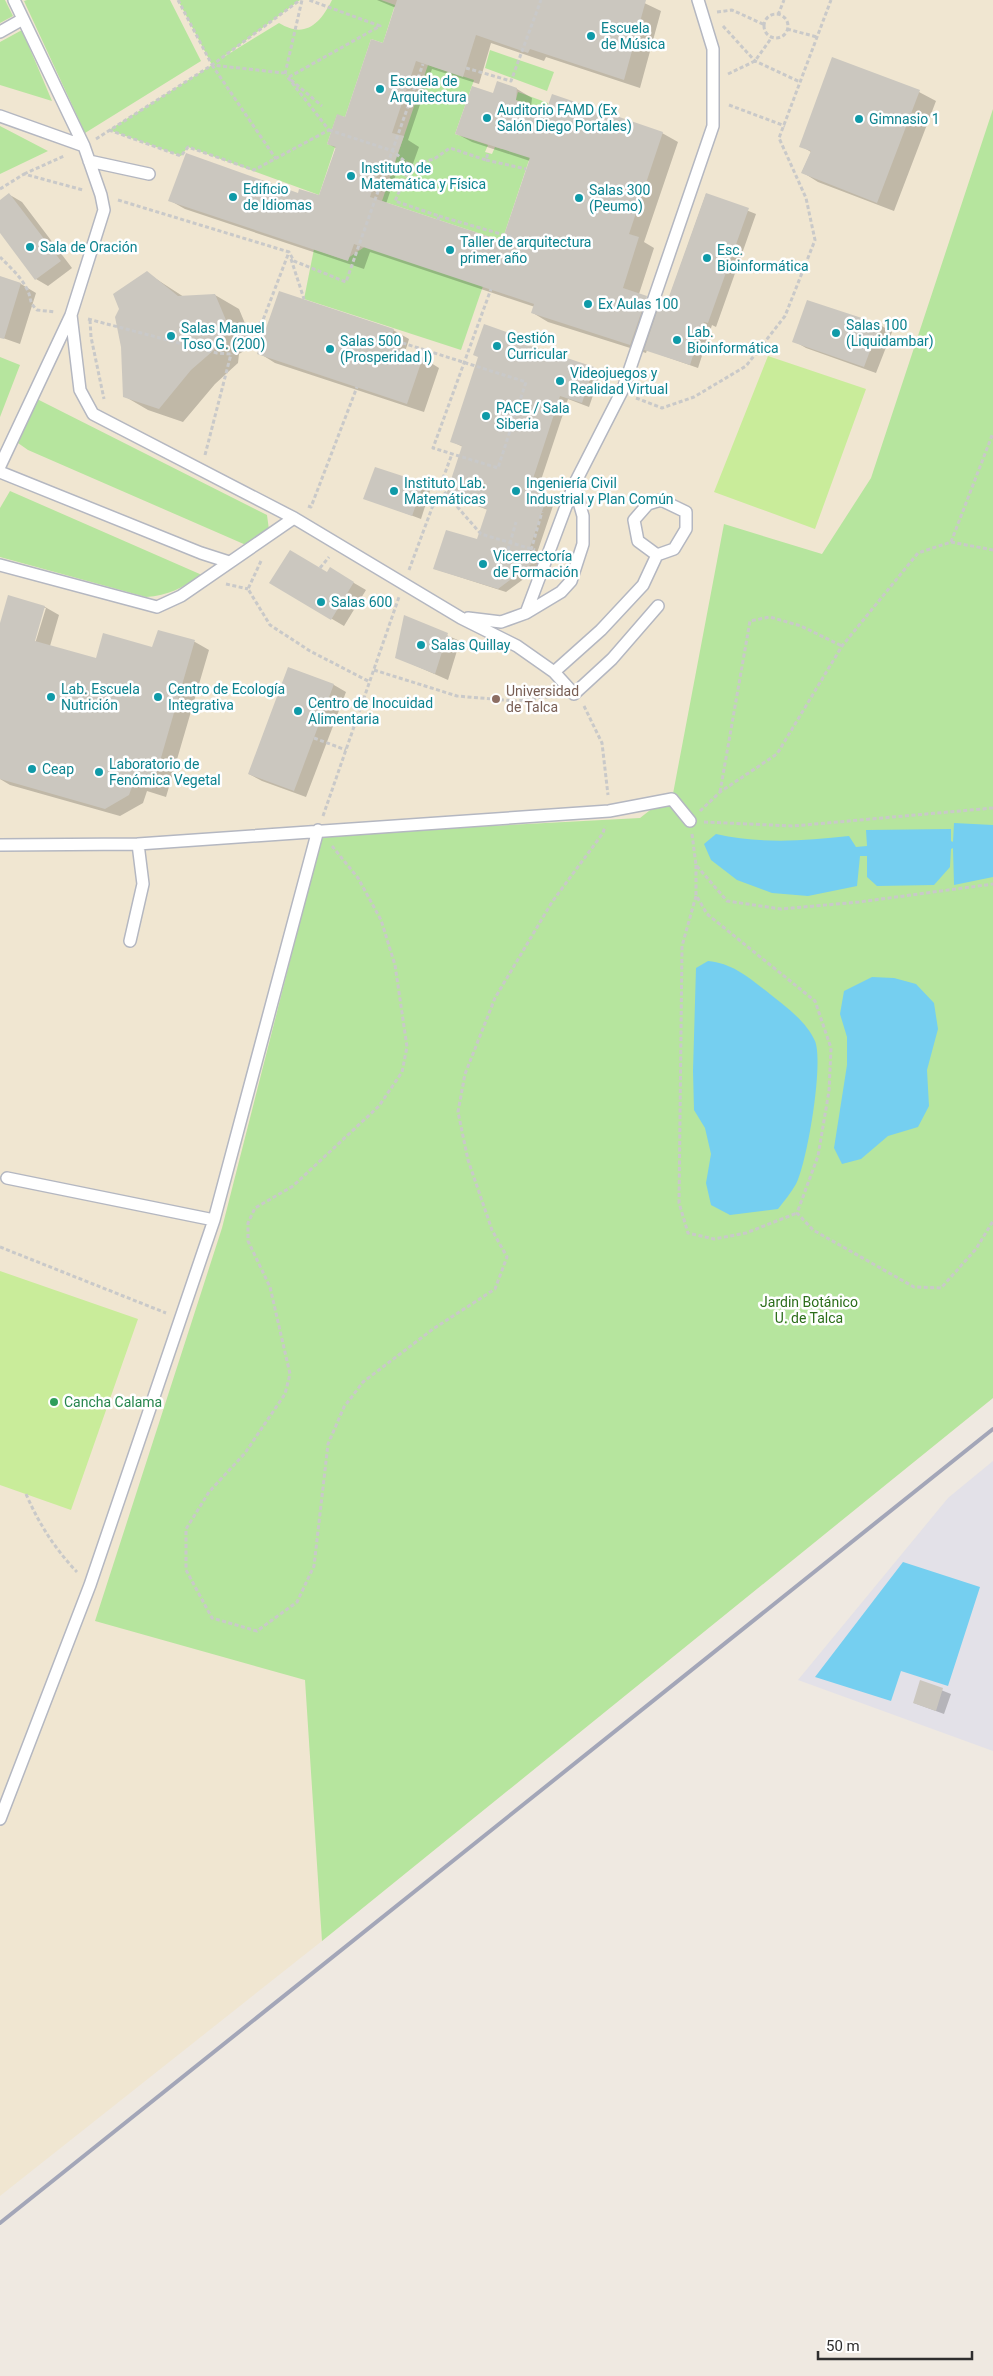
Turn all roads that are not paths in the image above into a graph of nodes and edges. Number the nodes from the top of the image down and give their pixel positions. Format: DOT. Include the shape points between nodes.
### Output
graph roads {
  1 [pos="14,0"];
  2 [pos="698,0"];
  3 [pos="23,19"];
  4 [pos="0,32"];
  5 [pos="0,116"];
  6 [pos="84,146"];
  7 [pos="89,161"];
  8 [pos="149,174"];
  9 [pos="71,315"];
  10 [pos="0,466"];
  11 [pos="0,472"];
  12 [pos="574,485"];
  13 [pos="294,518"];
  14 [pos="657,555"];
  15 [pos="229,562"];
  16 [pos="0,564"];
  17 [pos="658,606"];
  18 [pos="526,613"];
  19 [pos="461,618"];
  20 [pos="554,672"];
  21 [pos="690,821"];
  22 [pos="318,830"];
  23 [pos="138,844"];
  24 [pos="0,845"];
  25 [pos="130,941"];
  26 [pos="7,1178"];
  27 [pos="214,1220"];
  28 [pos="0,1819"];
  1 -- 3 [label="lane"];
  2 -- 12 [label="lane" via="713,48 714,126 623,389"];
  3 -- 4 [label="lane"];
  3 -- 6 [label="lane"];
  5 -- 6 [label="lane"];
  6 -- 7 [label="lane"];
  7 -- 8 [label="lane"];
  7 -- 9 [label="lane" via="104,210"];
  9 -- 10 [label="lane"];
  9 -- 13 [label="lane" via="80,390 93,414"];
  11 -- 15 [label="lane" via="201,554"];
  12 -- 18 [label="lane"];
  12 -- 18 [label="lane" via="582,516 583,544 570,581 561,592"];
  13 -- 15 [label="lane"];
  13 -- 19 [label="lane"];
  14 -- 14 [label="lane" via="674,549 686,529 686,512 661,500 648,504 634,520 638,541"];
  14 -- 20 [label="lane" via="643,585 601,630"];
  15 -- 16 [label="lane" via="181,596 157,607"];
  17 -- 20 [label="lane" via="612,659 574,694"];
  18 -- 19 [label="lane" via="501,622"];
  19 -- 20 [label="lane" via="517,646"];
  21 -- 22 [label="lane" via="672,799 609,810"];
  22 -- 23 [label="lane"];
  22 -- 27 [label="lane"];
  23 -- 24 [label="lane"];
  23 -- 25 [label="lane" via="143,884"];
  26 -- 27 [label="lane"];
  27 -- 28 [label="lane" via="90,1585"];
}
